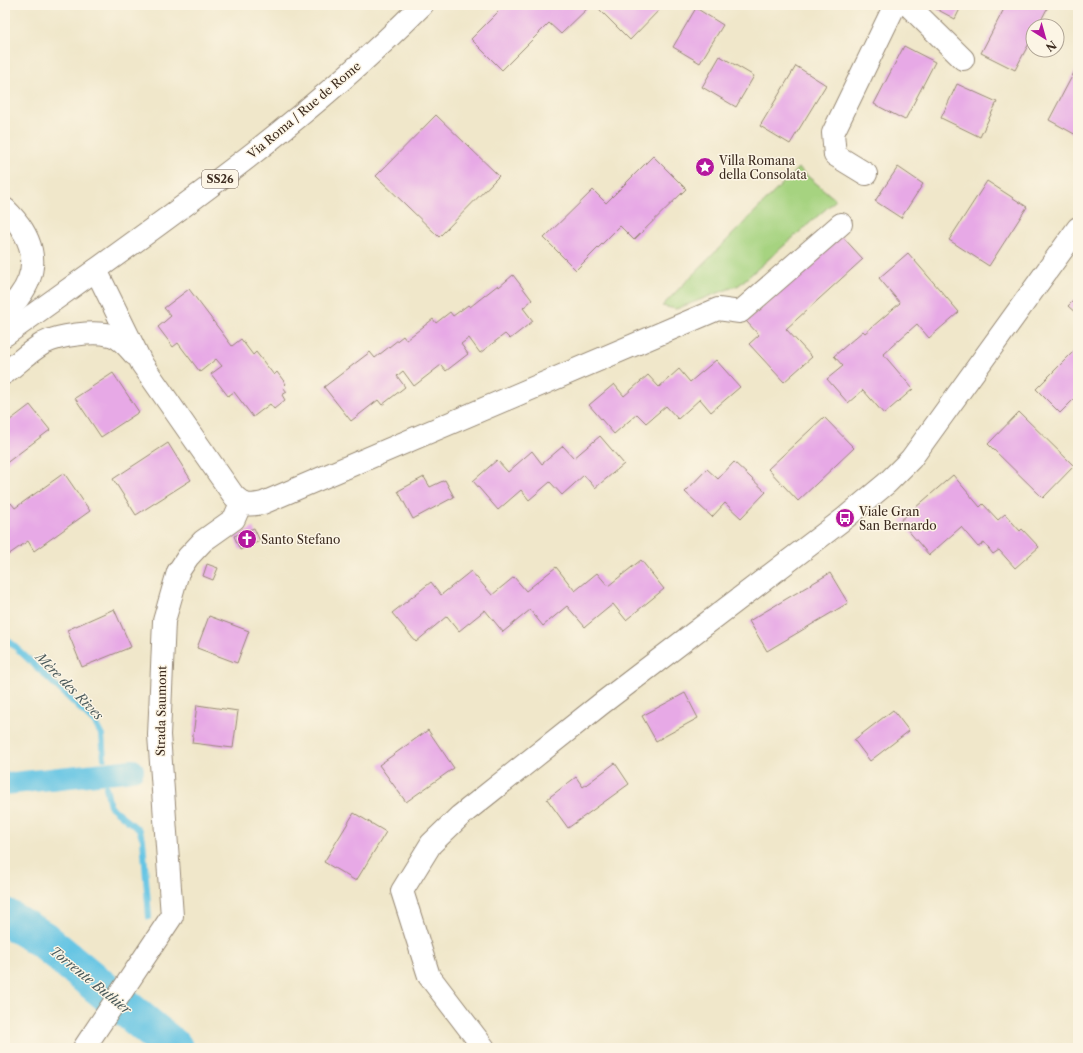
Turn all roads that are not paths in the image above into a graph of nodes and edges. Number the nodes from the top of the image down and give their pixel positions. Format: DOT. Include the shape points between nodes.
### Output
graph roads {
  1 [pos="422,5"];
  2 [pos="895,5"];
  3 [pos="908,5"];
  4 [pos="963,59"];
  5 [pos="866,174"];
  6 [pos="5,209"];
  7 [pos="841,224"];
  8 [pos="1078,228"];
  9 [pos="96,270"];
  10 [pos="5,309"];
  11 [pos="5,335"];
  12 [pos="142,364"];
  13 [pos="5,373"];
  14 [pos="241,503"];
  15 [pos="84,1048"];
  16 [pos="484,1048"];
  1 -- 9 [label="street, Via Roma / Rue de Rome / SS26" via="284,129"];
  2 -- 5 [label="street" via="833,134 835,155"];
  3 -- 4 [label="street"];
  6 -- 10 [label="street" via="26,234 33,260 29,281 18,298"];
  7 -- 14 [label="street" via="740,312 718,309 263,503 250,506"];
  8 -- 16 [label="street" via="911,460 887,483 601,704 466,811 431,844 402,891 429,976"];
  9 -- 11 [label="street, Via Roma / Rue de Rome / SS26"];
  9 -- 12 [label="street"];
  12 -- 13 [label="street" via="126,344 111,335 85,334 63,336 44,343"];
  12 -- 14 [label="street"];
  14 -- 15 [label="street, Strada Saumont" via="234,519 203,541 178,572 164,621 158,735 172,916"];
}
